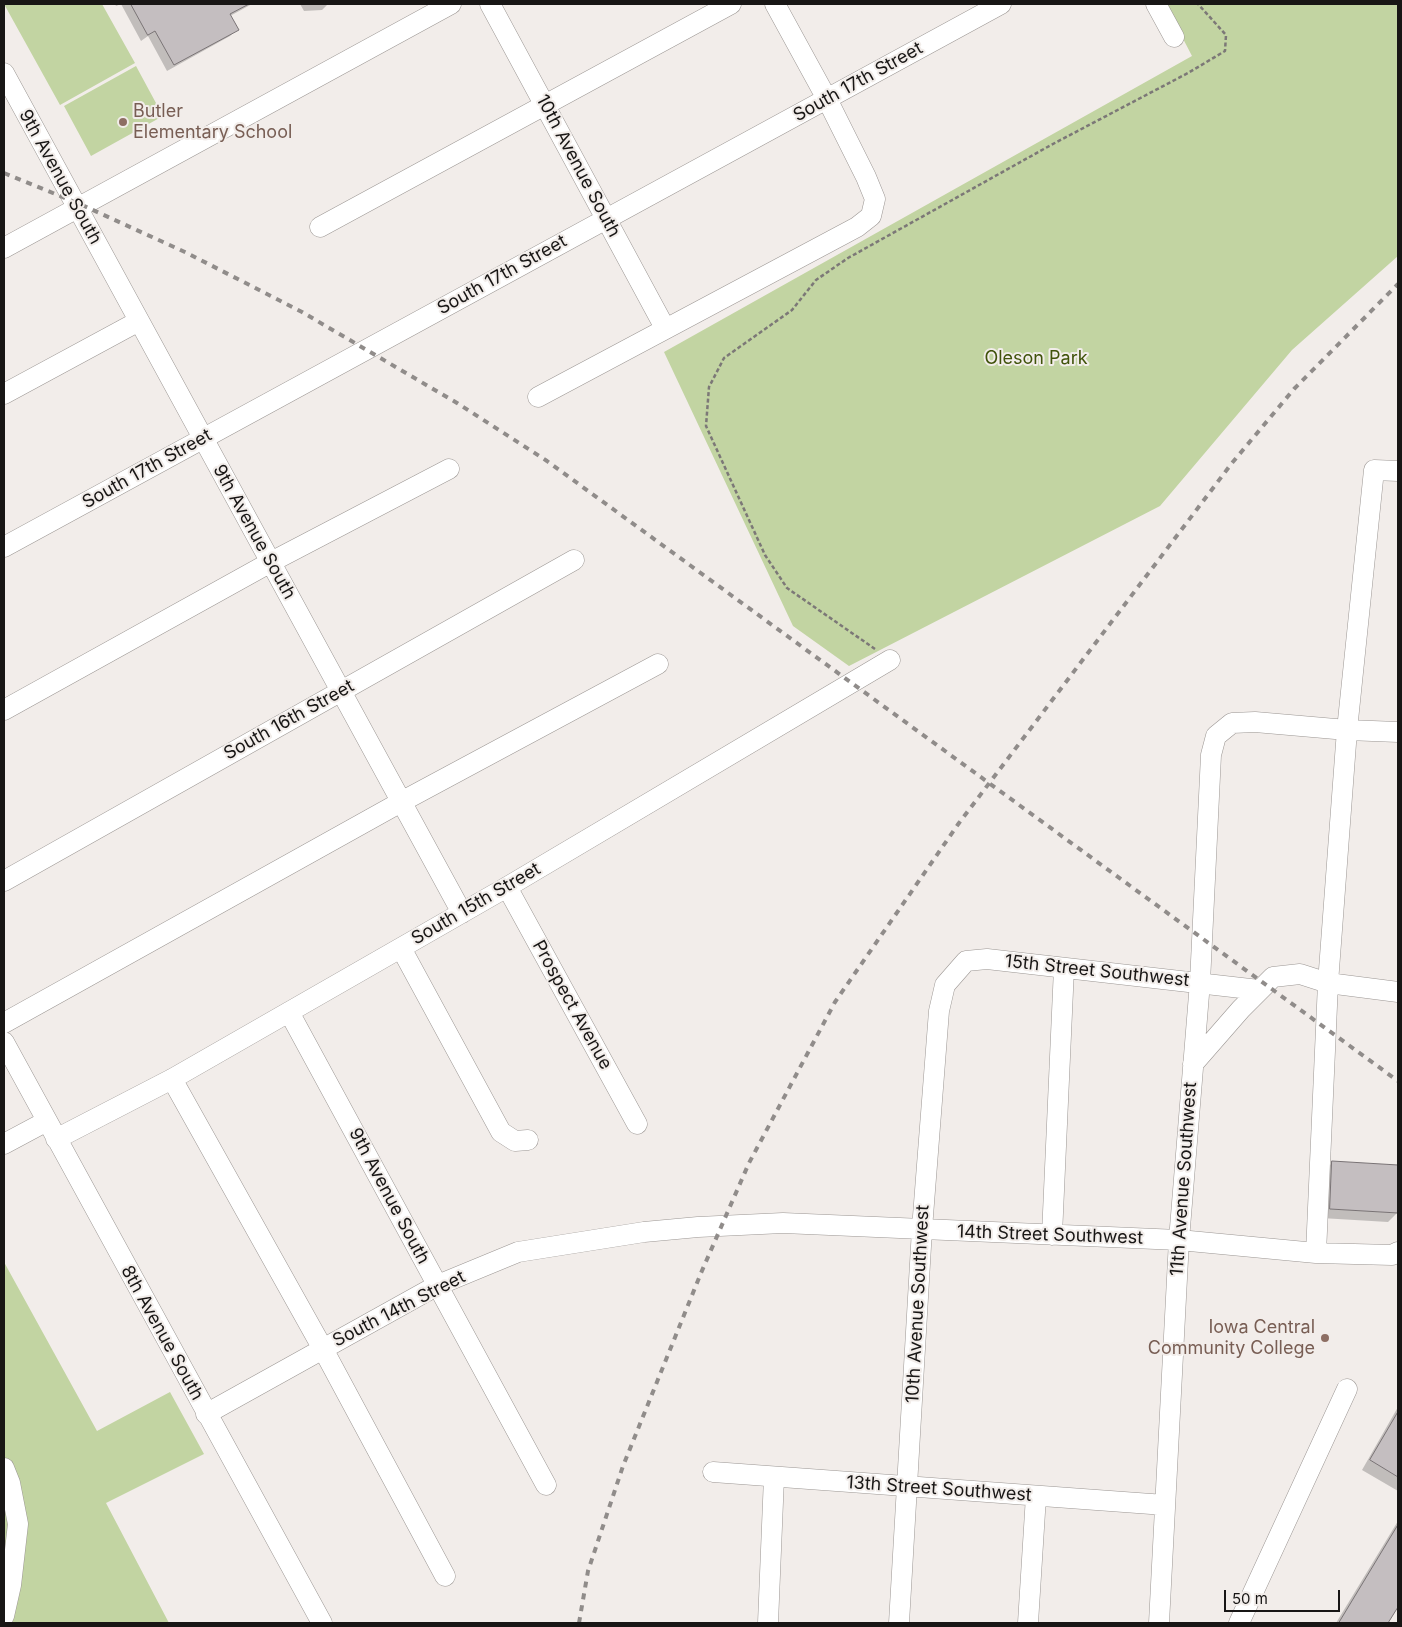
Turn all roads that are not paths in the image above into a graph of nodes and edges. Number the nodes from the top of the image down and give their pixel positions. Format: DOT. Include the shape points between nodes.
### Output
graph roads {
  1 [pos="451,4"];
  2 [pos="490,4"];
  3 [pos="732,4"];
  4 [pos="775,4"];
  5 [pos="1001,4"];
  6 [pos="1156,4"];
  7 [pos="1174,37"];
  8 [pos="4,73"];
  9 [pos="827,99"];
  10 [pos="544,104"];
  11 [pos="77,208"];
  12 [pos="606,219"];
  13 [pos="320,227"];
  14 [pos="4,248"];
  15 [pos="139,321"];
  16 [pos="665,328"];
  17 [pos="4,394"];
  18 [pos="538,396"];
  19 [pos="203,438"];
  20 [pos="449,469"];
  21 [pos="1398,471"];
  22 [pos="4,547"];
  23 [pos="574,560"];
  24 [pos="271,562"];
  25 [pos="890,660"];
  26 [pos="658,664"];
  27 [pos="341,691"];
  28 [pos="4,710"];
  29 [pos="1347,730"];
  30 [pos="1398,732"];
  31 [pos="401,802"];
  32 [pos="4,881"];
  33 [pos="507,887"];
  34 [pos="462,913"];
  35 [pos="401,948"];
  36 [pos="1064,968"];
  37 [pos="1200,982"];
  38 [pos="1328,983"];
  39 [pos="945,985"];
  40 [pos="1259,990"];
  41 [pos="1398,992"];
  42 [pos="290,1012"];
  43 [pos="4,1023"];
  44 [pos="4,1042"];
  45 [pos="1193,1064"];
  46 [pos="172,1079"];
  47 [pos="47,1121"];
  48 [pos="637,1124"];
  49 [pos="56,1139"];
  50 [pos="528,1140"];
  51 [pos="4,1144"];
  52 [pos="783,1223"];
  53 [pos="922,1229"];
  54 [pos="1052,1235"];
  55 [pos="1178,1240"];
  56 [pos="1316,1252"];
  57 [pos="1398,1252"];
  58 [pos="438,1285"];
  59 [pos="323,1349"];
  60 [pos="1347,1389"];
  61 [pos="206,1414"];
  62 [pos="4,1468"];
  63 [pos="713,1472"];
  64 [pos="774,1477"];
  65 [pos="546,1485"];
  66 [pos="907,1486"];
  67 [pos="1036,1496"];
  68 [pos="1165,1505"];
  69 [pos="445,1576"];
  70 [pos="4,1616"];
  71 [pos="322,1623"];
  72 [pos="768,1623"];
  73 [pos="899,1623"];
  74 [pos="1028,1623"];
  75 [pos="1159,1623"];
  76 [pos="1239,1623"];
  1 -- 11 [label="street"];
  2 -- 10 [label="street, 10th Avenue South"];
  3 -- 10 [label="street"];
  4 -- 9 [label="street"];
  5 -- 9 [label="street, South 17th Street"];
  6 -- 7 [label="street"];
  8 -- 11 [label="street, 9th Avenue South"];
  9 -- 12 [label="street, South 17th Street"];
  9 -- 16 [label="street" via="875,199 871,216 857,227"];
  10 -- 12 [label="street, 10th Avenue South"];
  10 -- 13 [label="street"];
  11 -- 14 [label="street"];
  11 -- 15 [label="street, 9th Avenue South"];
  12 -- 16 [label="street, 10th Avenue South"];
  12 -- 19 [label="street, South 17th Street"];
  15 -- 17 [label="street"];
  15 -- 19 [label="street, 9th Avenue South"];
  16 -- 18 [label="street"];
  19 -- 22 [label="street, South 17th Street"];
  19 -- 24 [label="street, 9th Avenue South"];
  20 -- 24 [label="street"];
  21 -- 29 [label="street" via="1374,470"];
  23 -- 27 [label="street, South 16th Street"];
  24 -- 27 [label="street, 9th Avenue South"];
  24 -- 28 [label="street"];
  25 -- 33 [label="street, South 15th Street"];
  26 -- 31 [label="street"];
  27 -- 31 [label="street, 9th Avenue South"];
  27 -- 32 [label="street, South 16th Street"];
  29 -- 30 [label="street"];
  29 -- 37 [label="street, 11th Avenue Southwest" via="1232,723 1216,736 1211,756"];
  29 -- 38 [label="street"];
  31 -- 34 [label="street, 9th Avenue South"];
  31 -- 43 [label="street"];
  33 -- 34 [label="street, South 15th Street"];
  33 -- 48 [label="street, Prospect Avenue"];
  34 -- 35 [label="street, South 15th Street"];
  35 -- 42 [label="street, South 15th Street"];
  35 -- 50 [label="street" via="500,1132 515,1141"];
  36 -- 37 [label="street, 15th Street Southwest"];
  36 -- 39 [label="street, 15th Street Southwest" via="987,959 966,961"];
  36 -- 54 [label="street"];
  37 -- 40 [label="street, 15th Street Southwest"];
  37 -- 45 [label="street, 11th Avenue Southwest"];
  38 -- 40 [label="street" via="1300,974 1273,977"];
  38 -- 41 [label="street"];
  38 -- 56 [label="street"];
  39 -- 53 [label="street, 10th Avenue Southwest" via="939,1011"];
  40 -- 45 [label="street"];
  42 -- 46 [label="street, South 15th Street"];
  42 -- 58 [label="street, 9th Avenue South"];
  44 -- 47 [label="street, 8th Avenue South"];
  45 -- 55 [label="street, 11th Avenue Southwest"];
  46 -- 49 [label="street, South 15th Street"];
  46 -- 59 [label="street"];
  47 -- 49 [label="street, 8th Avenue South"];
  47 -- 51 [label="street"];
  49 -- 61 [label="street, 8th Avenue South"];
  52 -- 53 [label="street, 14th Street Southwest"];
  52 -- 58 [label="street, South 14th Street" via="644,1232 518,1252"];
  53 -- 54 [label="street, 14th Street Southwest"];
  53 -- 66 [label="street, 10th Avenue Southwest"];
  54 -- 55 [label="street, 14th Street Southwest"];
  55 -- 56 [label="street, 14th Street Southwest"];
  55 -- 68 [label="street, 11th Avenue Southwest"];
  56 -- 57 [label="street, 14th Street Southwest" via="1392,1256"];
  58 -- 59 [label="street, South 14th Street"];
  58 -- 65 [label="street, 9th Avenue South"];
  59 -- 61 [label="street, South 14th Street"];
  59 -- 69 [label="street"];
  60 -- 76 [label="street"];
  61 -- 71 [label="street, 8th Avenue South"];
  62 -- 70 [label="street" via="18,1524"];
  63 -- 64 [label="street, 13th Street Southwest"];
  64 -- 66 [label="street, 13th Street Southwest"];
  64 -- 72 [label="street"];
  66 -- 67 [label="street, 13th Street Southwest"];
  66 -- 73 [label="street, 10th Avenue Southwest"];
  67 -- 68 [label="street, 13th Street Southwest"];
  67 -- 74 [label="street"];
  68 -- 75 [label="street, 11th Avenue Southwest"];
}
